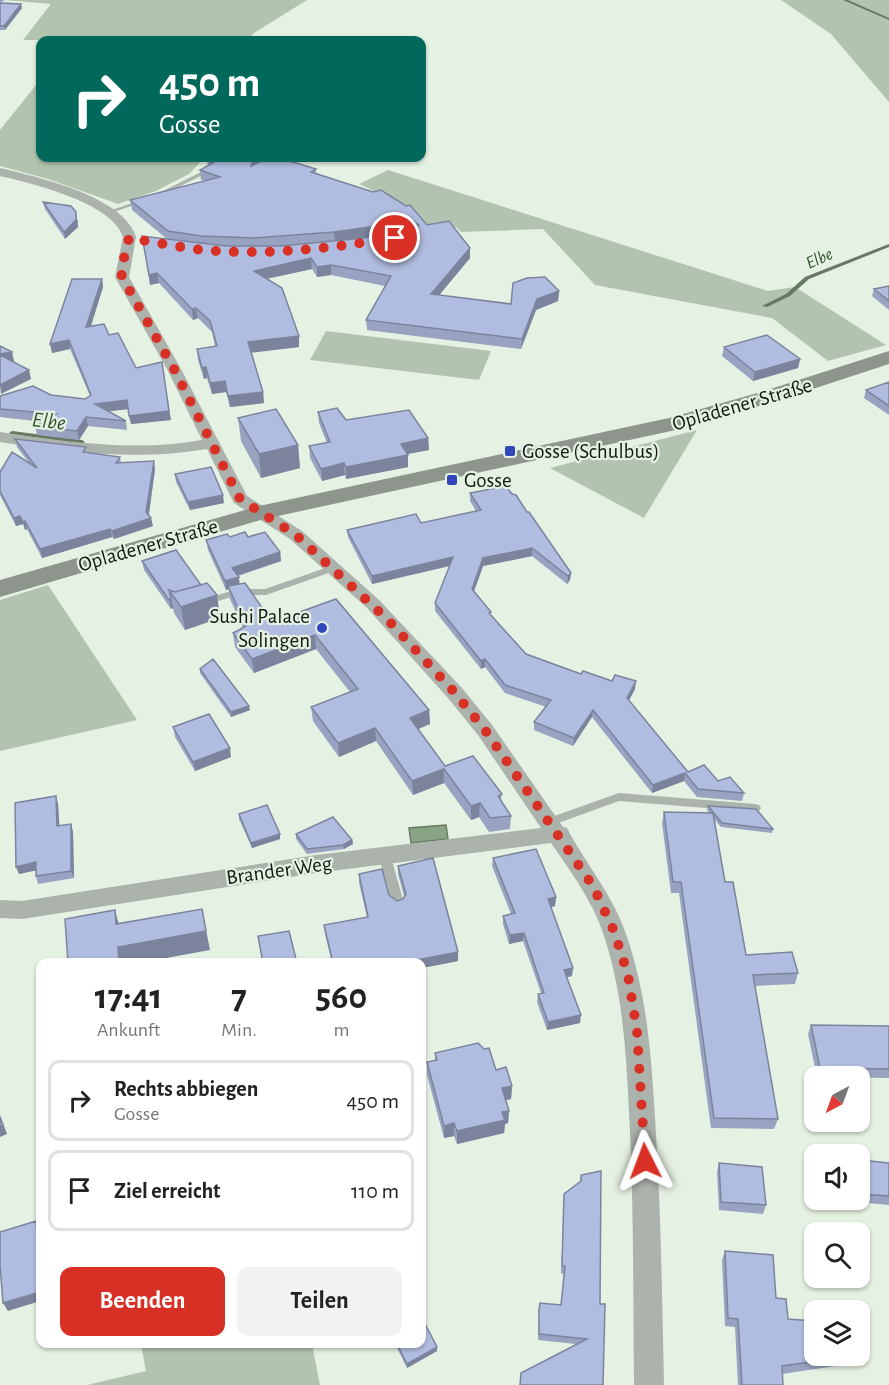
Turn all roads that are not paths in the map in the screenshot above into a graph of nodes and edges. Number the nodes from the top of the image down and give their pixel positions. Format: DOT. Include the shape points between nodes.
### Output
graph roads {
  1 [pos="0,172"];
  2 [pos="203,173"];
  3 [pos="109,212"];
  4 [pos="889,357"];
  5 [pos="0,436"];
  6 [pos="212,443"];
  7 [pos="259,513"];
  8 [pos="334,568"];
  9 [pos="0,589"];
  10 [pos="198,604"];
  11 [pos="755,808"];
  12 [pos="554,828"];
  13 [pos="385,856"];
  14 [pos="398,903"];
  15 [pos="0,909"];
  16 [pos="649,1385"];
  1 -- 3 [label="street" via="63,190"];
  2 -- 3 [label="lane" via="170,190"];
  3 -- 6 [label="street" via="135,239 121,270 122,277"];
  4 -- 7 [label="main road, Opladener Straße" via="783,394 646,431"];
  5 -- 6 [label="street" via="127,452 182,450"];
  6 -- 7 [label="street" via="240,499"];
  7 -- 8 [label="street" via="286,527"];
  7 -- 9 [label="main road, Opladener Straße"];
  8 -- 10 [label="lane" via="266,592 237,592"];
  8 -- 12 [label="street" via="455,693"];
  11 -- 12 [label="lane" via="620,797"];
  12 -- 13 [label="street, Brander Weg"];
  12 -- 16 [label="street" via="593,886 614,931 628,975 637,1031 646,1183"];
  13 -- 14 [label="lane"];
  13 -- 15 [label="street, Brander Weg" via="22,910"];
}
